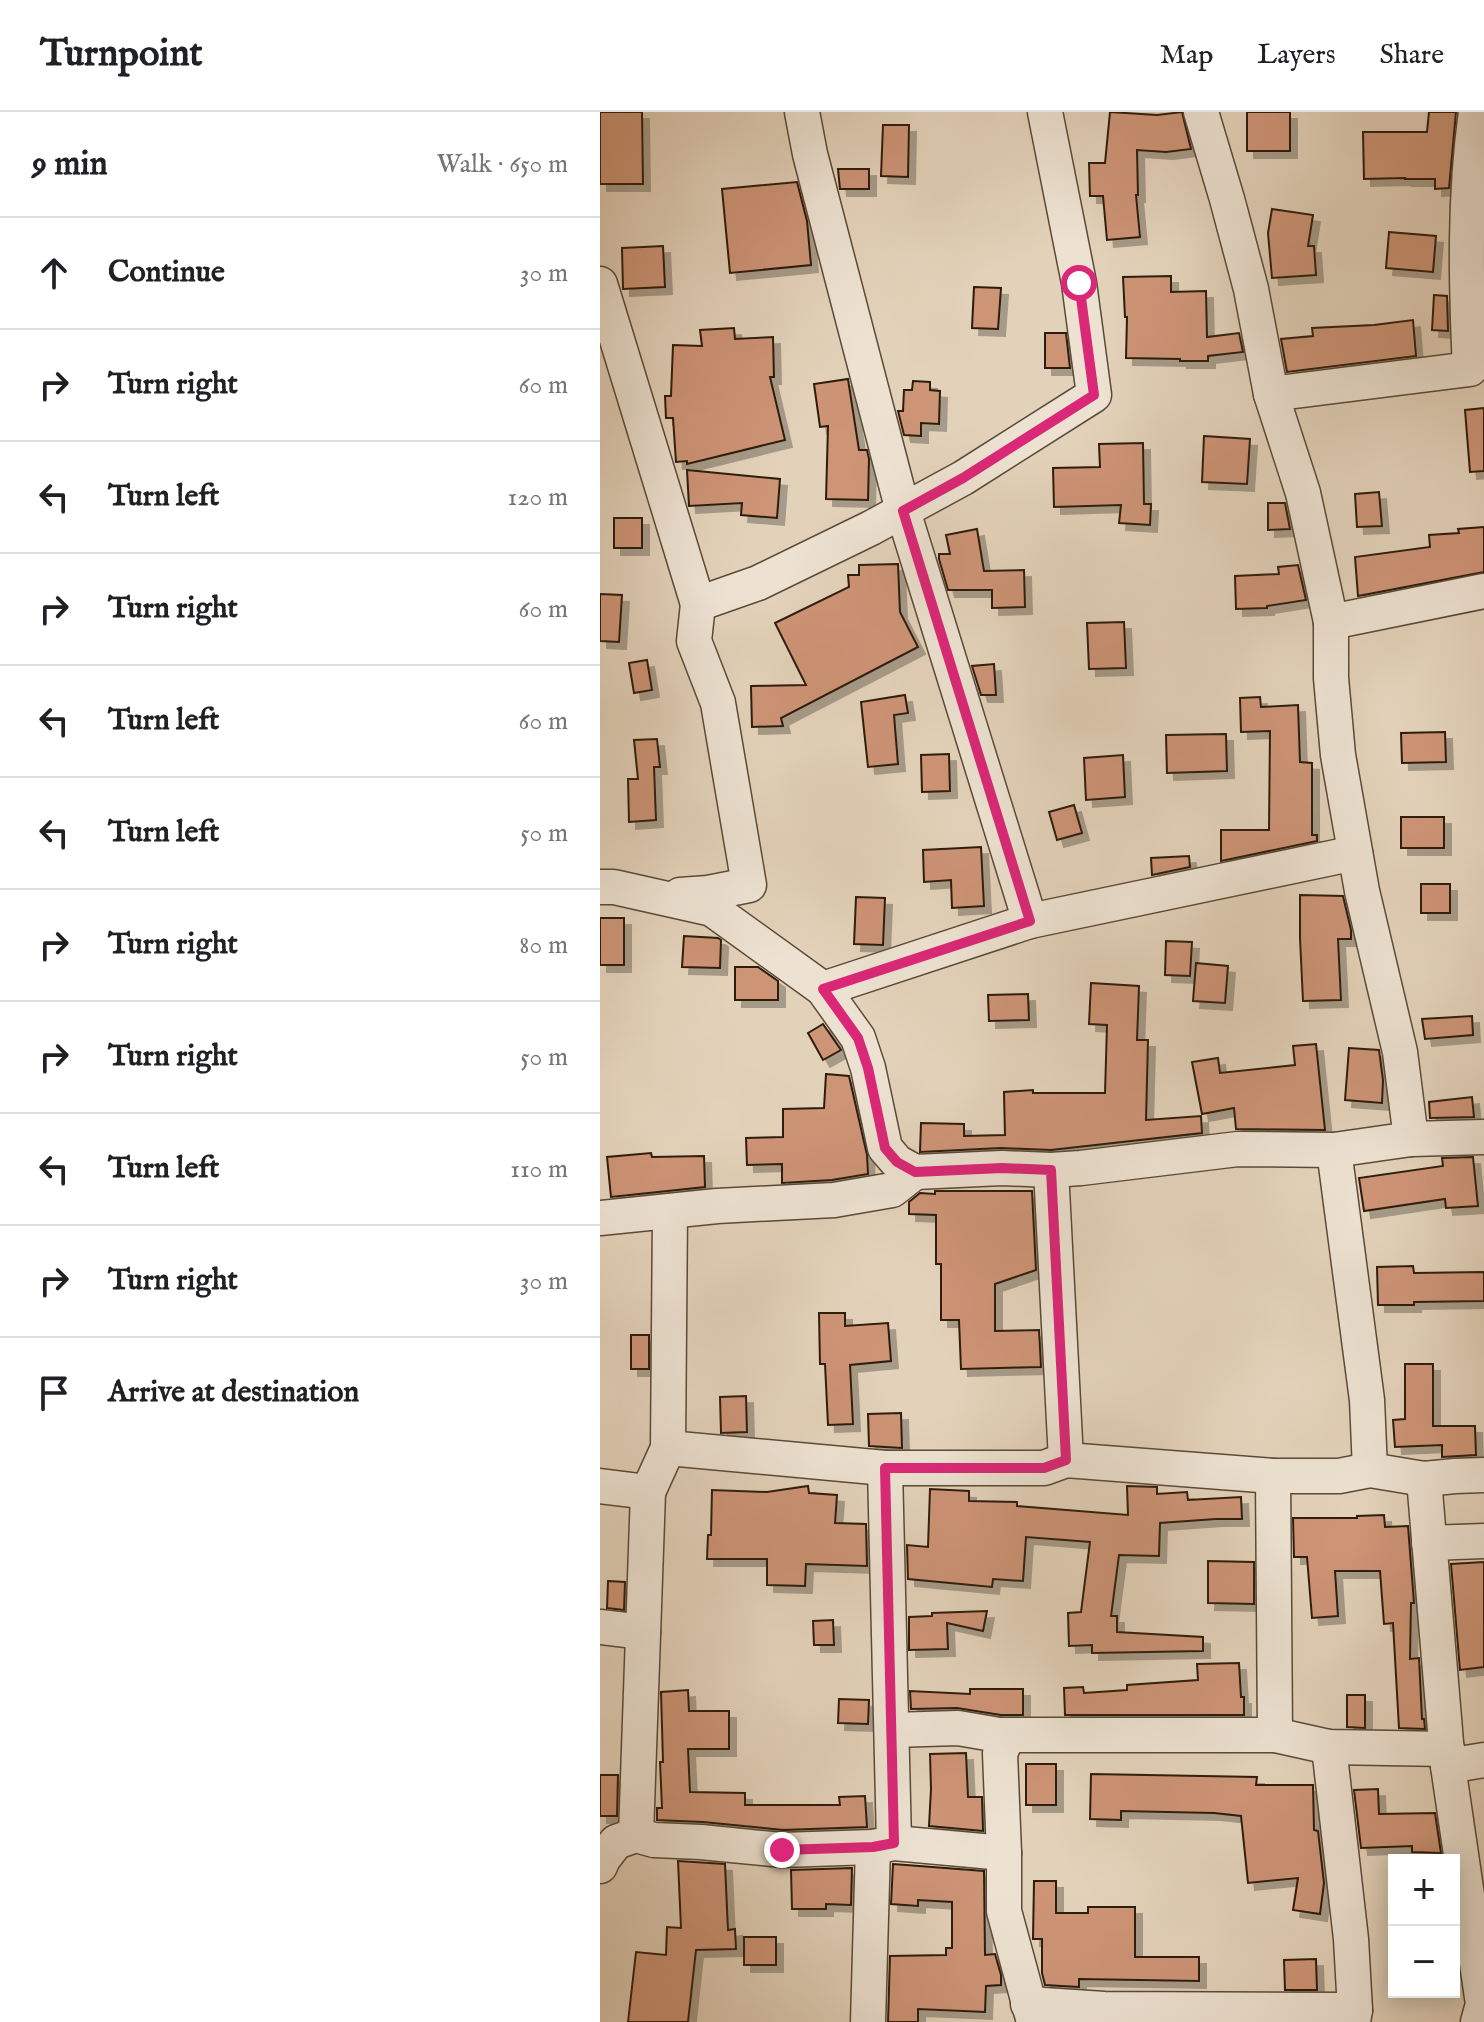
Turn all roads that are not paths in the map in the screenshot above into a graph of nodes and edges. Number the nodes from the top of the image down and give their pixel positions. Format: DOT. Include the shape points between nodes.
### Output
graph roads {
  1 [pos="802,112"];
  2 [pos="1045,112"];
  3 [pos="1201,112"];
  4 [pos="1476,112"];
  5 [pos="600,284"];
  6 [pos="1271,394"];
  7 [pos="903,511"];
  8 [pos="1484,591"];
  9 [pos="698,604"];
  10 [pos="1331,622"];
  11 [pos="1355,853"];
  12 [pos="600,887"];
  13 [pos="656,897"];
  14 [pos="1030,921"];
  15 [pos="823,989"];
  16 [pos="1484,1137"];
  17 [pos="1411,1139"];
  18 [pos="1334,1150"];
  19 [pos="1051,1170"];
  20 [pos="915,1172"];
  21 [pos="670,1211"];
  22 [pos="600,1218"];
  23 [pos="668,1448"];
  24 [pos="1066,1460"];
  25 [pos="885,1468"];
  26 [pos="1370,1470"];
  27 [pos="1484,1475"];
  28 [pos="1273,1476"];
  29 [pos="1424,1479"];
  30 [pos="600,1486"];
  31 [pos="648,1492"];
  32 [pos="1484,1541"];
  33 [pos="1429,1543"];
  34 [pos="600,1627"];
  35 [pos="643,1632"];
  36 [pos="892,1730"];
  37 [pos="999,1735"];
  38 [pos="1275,1735"];
  39 [pos="1329,1747"];
  40 [pos="1448,1757"];
  41 [pos="1484,1760"];
  42 [pos="636,1835"];
  43 [pos="883,1845"];
  44 [pos="1004,1853"];
  45 [pos="601,1861"];
  46 [pos="1482,2010"];
  47 [pos="1031,2013"];
  48 [pos="1354,2016"];
  49 [pos="868,2022"];
  1 -- 7 [label="street"];
  2 -- 7 [label="street" via="1079,283 1094,395"];
  3 -- 6 [label="street" via="1251,289"];
  4 -- 6 [label="street" via="1466,285 1470,369"];
  5 -- 9 [label="street"];
  6 -- 10 [label="street" via="1303,493"];
  7 -- 9 [label="street" via="758,583"];
  7 -- 14 [label="street"];
  8 -- 10 [label="street"];
  9 -- 13 [label="street" via="694,641 718,703 749,885"];
  10 -- 11 [label="street" via="1338,755"];
  11 -- 14 [label="street"];
  11 -- 17 [label="street" via="1400,1052"];
  12 -- 13 [label="street"];
  13 -- 15 [label="street" via="712,909"];
  14 -- 15 [label="street"];
  15 -- 20 [label="street" via="858,1038 885,1148"];
  16 -- 17 [label="street"];
  17 -- 18 [label="street"];
  18 -- 19 [label="street" via="1238,1149"];
  18 -- 26 [label="street" via="1367,1400"];
  19 -- 20 [label="street"];
  19 -- 24 [label="street"];
  20 -- 21 [label="street" via="892,1190 834,1200"];
  21 -- 22 [label="street"];
  21 -- 23 [label="street"];
  23 -- 25 [label="street"];
  23 -- 31 [label="street"];
  24 -- 25 [label="street" via="1044,1468"];
  24 -- 28 [label="street"];
  25 -- 36 [label="street"];
  26 -- 28 [label="street" via="1339,1476"];
  26 -- 29 [label="street"];
  27 -- 29 [label="street"];
  28 -- 38 [label="street"];
  29 -- 33 [label="street"];
  30 -- 31 [label="street"];
  31 -- 35 [label="street"];
  32 -- 33 [label="street"];
  33 -- 40 [label="street"];
  34 -- 35 [label="street"];
  35 -- 42 [label="street"];
  36 -- 37 [label="street" via="958,1728"];
  36 -- 43 [label="street"];
  37 -- 38 [label="street"];
  37 -- 44 [label="street" via="1008,1736 1000,1753"];
  38 -- 39 [label="street"];
  39 -- 40 [label="street"];
  39 -- 48 [label="street" via="1351,1939"];
  40 -- 41 [label="street"];
  40 -- 46 [label="street"];
  42 -- 43 [label="street" via="782,1850"];
  42 -- 45 [label="street" via="616,1842"];
  43 -- 44 [label="street"];
  43 -- 49 [label="street"];
  44 -- 47 [label="street" via="1004,1911"];
  47 -- 48 [label="street" via="1104,2009"];
}
